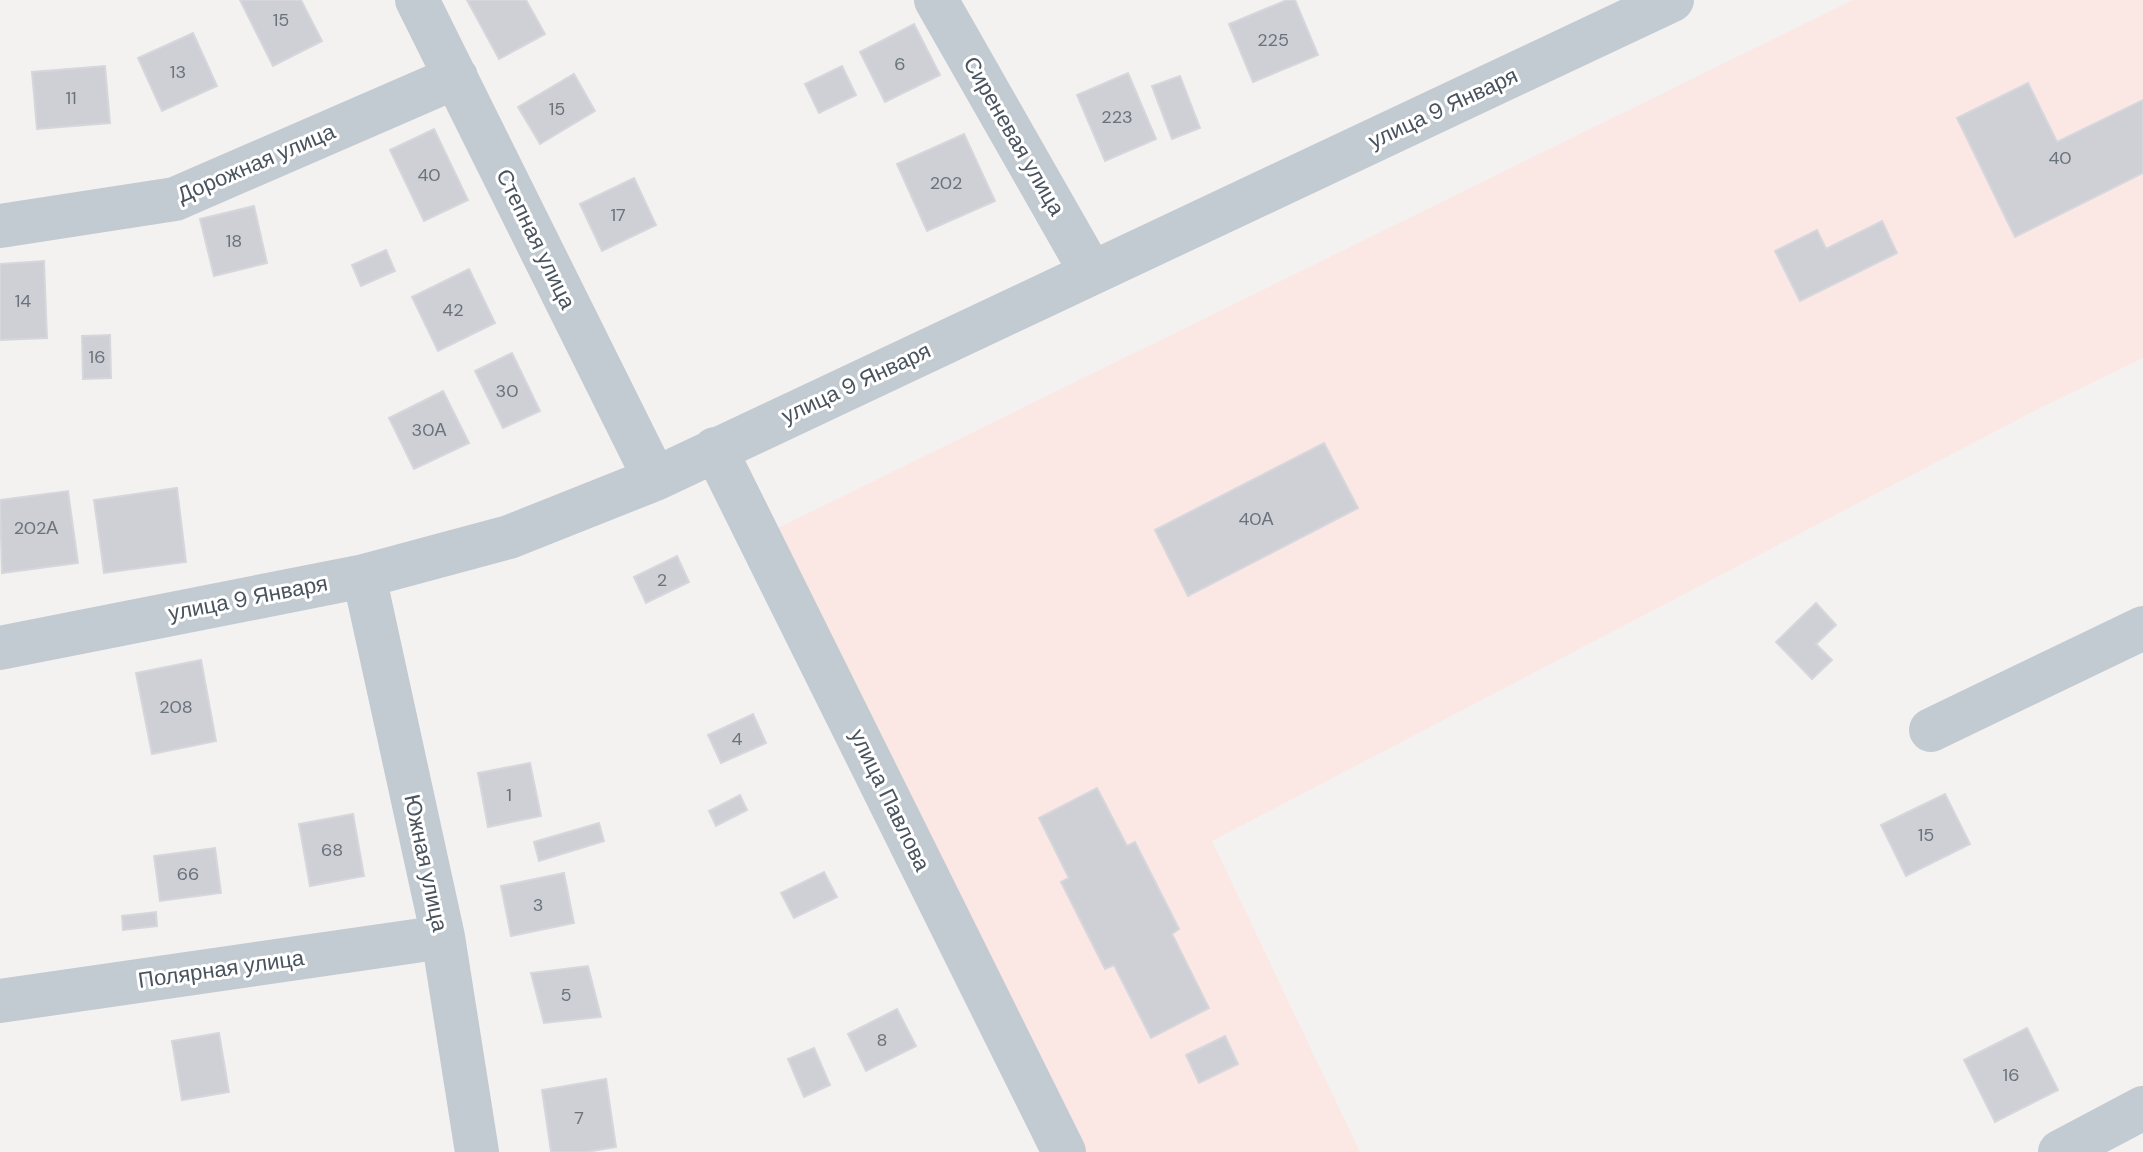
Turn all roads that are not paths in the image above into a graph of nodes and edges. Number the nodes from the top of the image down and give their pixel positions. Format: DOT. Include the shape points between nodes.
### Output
graph roads {
  1 [pos="417,0"];
  2 [pos="936,0"];
  3 [pos="1672,0"];
  4 [pos="1614,13"];
  5 [pos="456,77"];
  6 [pos="0,226"];
  7 [pos="1091,272"];
  8 [pos="715,449"];
  9 [pos="655,479"];
  10 [pos="364,576"];
  11 [pos="2143,628"];
  12 [pos="0,648"];
  13 [pos="1931,730"];
  14 [pos="443,937"];
  15 [pos="0,1001"];
  16 [pos="2143,1108"];
  17 [pos="477,1152"];
  18 [pos="1064,1152"];
  19 [pos="2060,1152"];
  1 -- 5 [label="street, Степная улица"];
  2 -- 7 [label="street, Сиреневая улица"];
  3 -- 4 [label="street, улица 9 Января"];
  4 -- 7 [label="street, улица 9 Января"];
  5 -- 6 [label="street, Дорожная улица" via="175,199"];
  5 -- 9 [label="street, Степная улица"];
  7 -- 8 [label="street, улица 9 Января"];
  8 -- 9 [label="street, улица 9 Января"];
  8 -- 18 [label="street, улица Павлова"];
  9 -- 10 [label="street, улица 9 Января" via="509,537"];
  10 -- 12 [label="street, улица 9 Января"];
  10 -- 14 [label="street, Южная улица"];
  11 -- 13 [label="street"];
  14 -- 15 [label="street, Полярная улица"];
  14 -- 17 [label="street, Южная улица"];
  16 -- 19 [label="street"];
}
